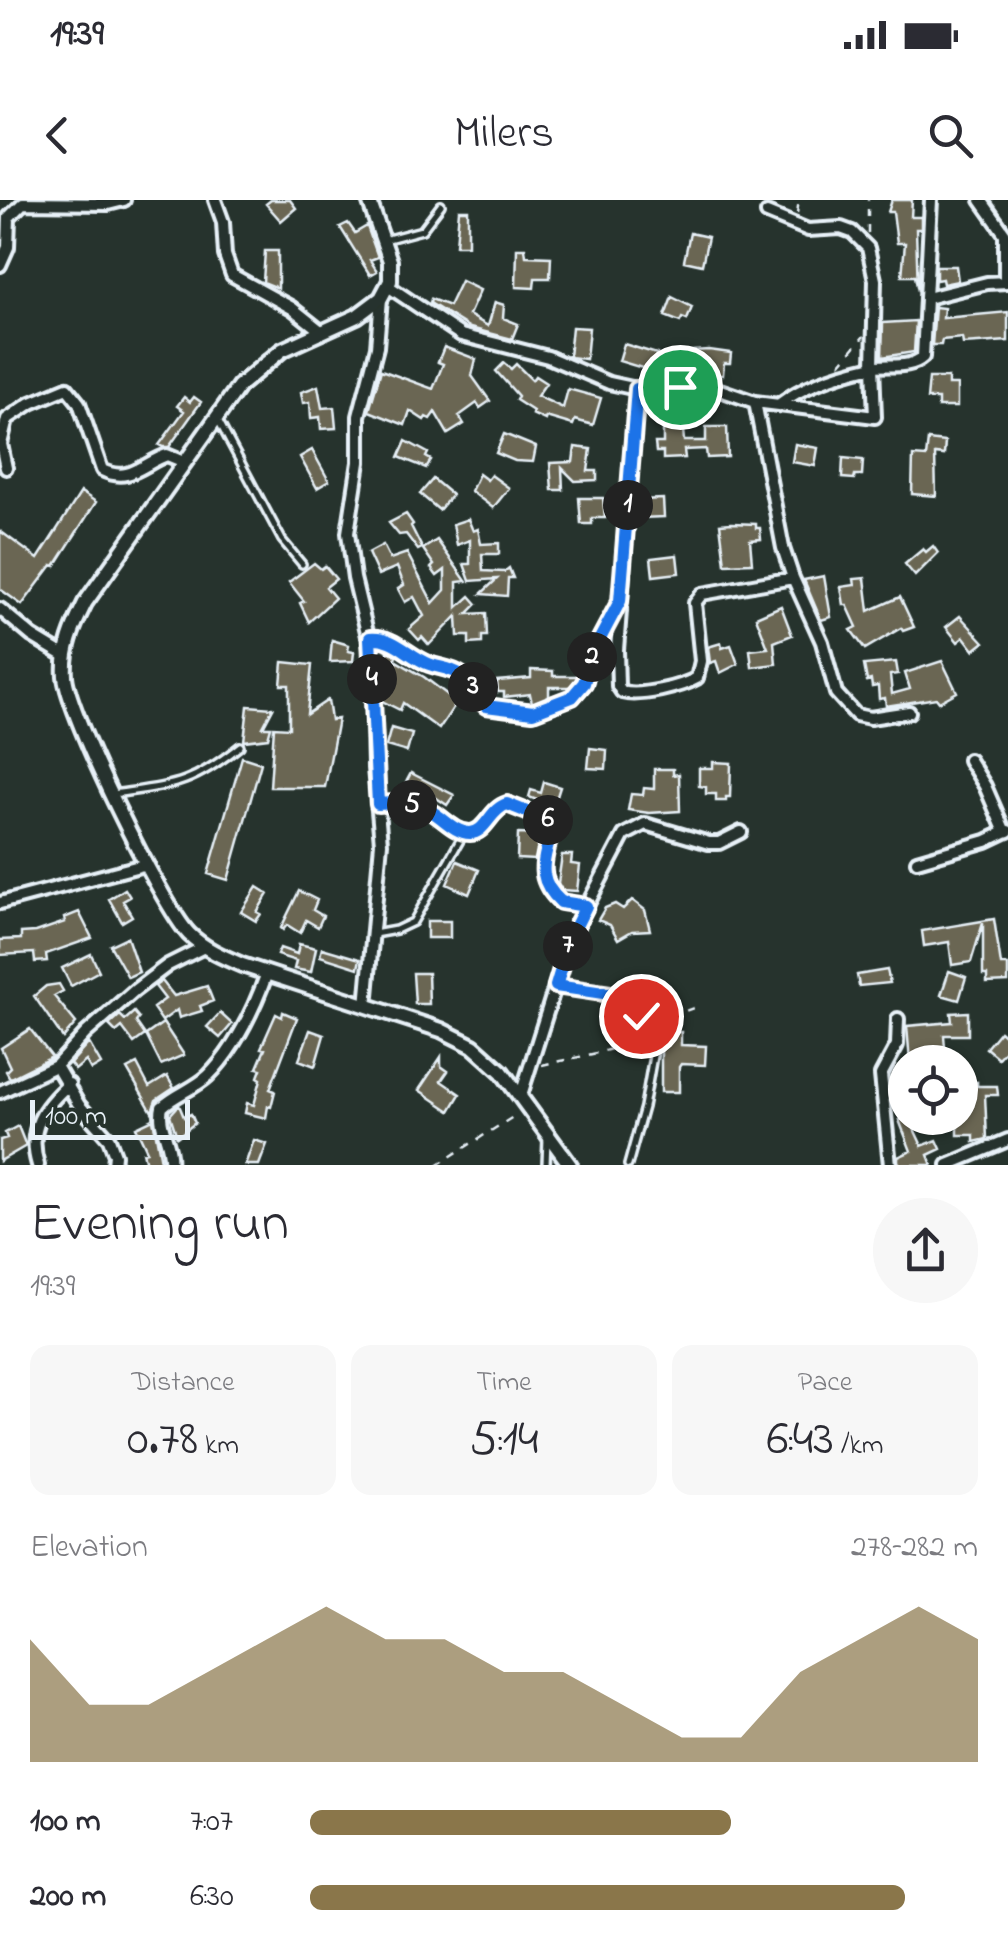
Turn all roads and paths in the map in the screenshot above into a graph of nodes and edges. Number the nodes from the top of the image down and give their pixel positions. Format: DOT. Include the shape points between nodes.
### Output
graph roads {
  1 [pos="124,200"];
  2 [pos="215,200"];
  3 [pos="368,200"];
  4 [pos="799,200"];
  5 [pos="868,200"];
  6 [pos="931,200"];
  7 [pos="981,200"];
  8 [pos="441,205"];
  9 [pos="767,213"];
  10 [pos="796,225"];
  11 [pos="384,240"];
  12 [pos="868,248"];
  13 [pos="0,265"];
  14 [pos="1006,282"];
  15 [pos="385,292"];
  16 [pos="927,298"];
  17 [pos="873,330"];
  18 [pos="322,332"];
  19 [pos="873,366"];
  20 [pos="823,381"];
  21 [pos="637,389"];
  22 [pos="755,402"];
  23 [pos="781,403"];
  24 [pos="216,416"];
  25 [pos="184,462"];
  26 [pos="6,468"];
  27 [pos="302,564"];
  28 [pos="792,578"];
  29 [pos="620,601"];
  30 [pos="0,609"];
  31 [pos="370,638"];
  32 [pos="64,656"];
  33 [pos="909,712"];
  34 [pos="240,746"];
  35 [pos="969,760"];
  36 [pos="114,794"];
  37 [pos="378,804"];
  38 [pos="465,832"];
  39 [pos="740,832"];
  40 [pos="1006,832"];
  41 [pos="917,861"];
  42 [pos="146,864"];
  43 [pos="0,904"];
  44 [pos="586,906"];
  45 [pos="374,934"];
  46 [pos="204,946"];
  47 [pos="267,974"];
  48 [pos="556,986"];
  49 [pos="366,1006"];
  50 [pos="699,1006"];
  51 [pos="669,1017"];
  52 [pos="898,1019"];
  53 [pos="654,1050"];
  54 [pos="56,1066"];
  55 [pos="531,1068"];
  56 [pos="69,1084"];
  57 [pos="0,1092"];
  58 [pos="521,1095"];
  59 [pos="531,1107"];
  60 [pos="548,1132"];
  61 [pos="1008,1140"];
  62 [pos="38,1165"];
  63 [pos="114,1165"];
  64 [pos="170,1165"];
  65 [pos="437,1165"];
  66 [pos="546,1165"];
  67 [pos="570,1165"];
  68 [pos="628,1165"];
  69 [pos="890,1165"];
  70 [pos="948,1165"];
  1 -- 13 [label="street" via="23,204 9,217"];
  2 -- 18 [label="street" via="232,274"];
  3 -- 11 [label="street"];
  4 -- 10 [label="path"];
  5 -- 12 [label="path"];
  6 -- 16 [label="street"];
  7 -- 14 [label="street" via="1007,241"];
  8 -- 11 [label="lane" via="422,230"];
  9 -- 10 [label="street"];
  10 -- 12 [label="street" via="842,228"];
  11 -- 15 [label="street" via="390,260"];
  12 -- 17 [label="street" via="875,280"];
  14 -- 16 [label="street"];
  15 -- 18 [label="street" via="358,316"];
  15 -- 21 [label="street" via="462,336 517,347"];
  15 -- 31 [label="street" via="359,416 348,532"];
  16 -- 19 [label="street" via="923,357"];
  17 -- 19 [label="street"];
  17 -- 20 [label="path"];
  18 -- 24 [label="street" via="260,365"];
  19 -- 20 [label="street"];
  19 -- 23 [label="street" via="876,417"];
  20 -- 23 [label="street"];
  21 -- 22 [label="street" via="717,389"];
  21 -- 29 [label="street"];
  22 -- 23 [label="street"];
  22 -- 28 [label="street"];
  24 -- 25 [label="street"];
  24 -- 27 [label="lane" via="282,540"];
  25 -- 26 [label="street" via="167,455 126,475 102,470 79,403 62,388 7,419"];
  25 -- 32 [label="street" via="86,603"];
  28 -- 29 [label="street" via="702,594 695,603 697,678 680,688 638,694 618,686"];
  28 -- 33 [label="street" via="847,709 870,718"];
  29 -- 31 [label="street" via="581,690 533,712 481,704 455,671"];
  30 -- 32 [label="street"];
  31 -- 37 [label="street"];
  32 -- 36 [label="street" via="74,712"];
  34 -- 36 [label="lane" via="195,779"];
  35 -- 40 [label="street"];
  36 -- 42 [label="street"];
  37 -- 38 [label="street" via="424,808"];
  37 -- 45 [label="street" via="382,843"];
  38 -- 44 [label="street" via="478,831 507,804 544,817 552,831 543,862 549,888 561,902"];
  38 -- 45 [label="lane" via="413,922"];
  39 -- 44 [label="street" via="708,843 650,825 633,828"];
  40 -- 41 [label="street"];
  42 -- 43 [label="street"];
  42 -- 46 [label="street" via="182,926"];
  44 -- 48 [label="street"];
  45 -- 49 [label="street"];
  46 -- 47 [label="street"];
  46 -- 54 [label="street" via="134,990"];
  47 -- 49 [label="street"];
  47 -- 64 [label="street" via="226,1054 162,1107"];
  48 -- 51 [label="path" via="610,994 641,1016"];
  48 -- 55 [label="street"];
  49 -- 58 [label="street" via="473,1046"];
  50 -- 51 [label="path"];
  51 -- 55 [label="path" via="630,1044"];
  52 -- 69 [label="street" via="897,1045 881,1075"];
  53 -- 68 [label="lane"];
  54 -- 56 [label="street"];
  54 -- 57 [label="street"];
  55 -- 58 [label="street"];
  56 -- 62 [label="street" via="50,1100 34,1129"];
  56 -- 63 [label="street" via="110,1139"];
  58 -- 59 [label="street"];
  59 -- 60 [label="street"];
  59 -- 65 [label="path"];
  60 -- 66 [label="lane"];
  60 -- 67 [label="street"];
  61 -- 70 [label="street"];
}
